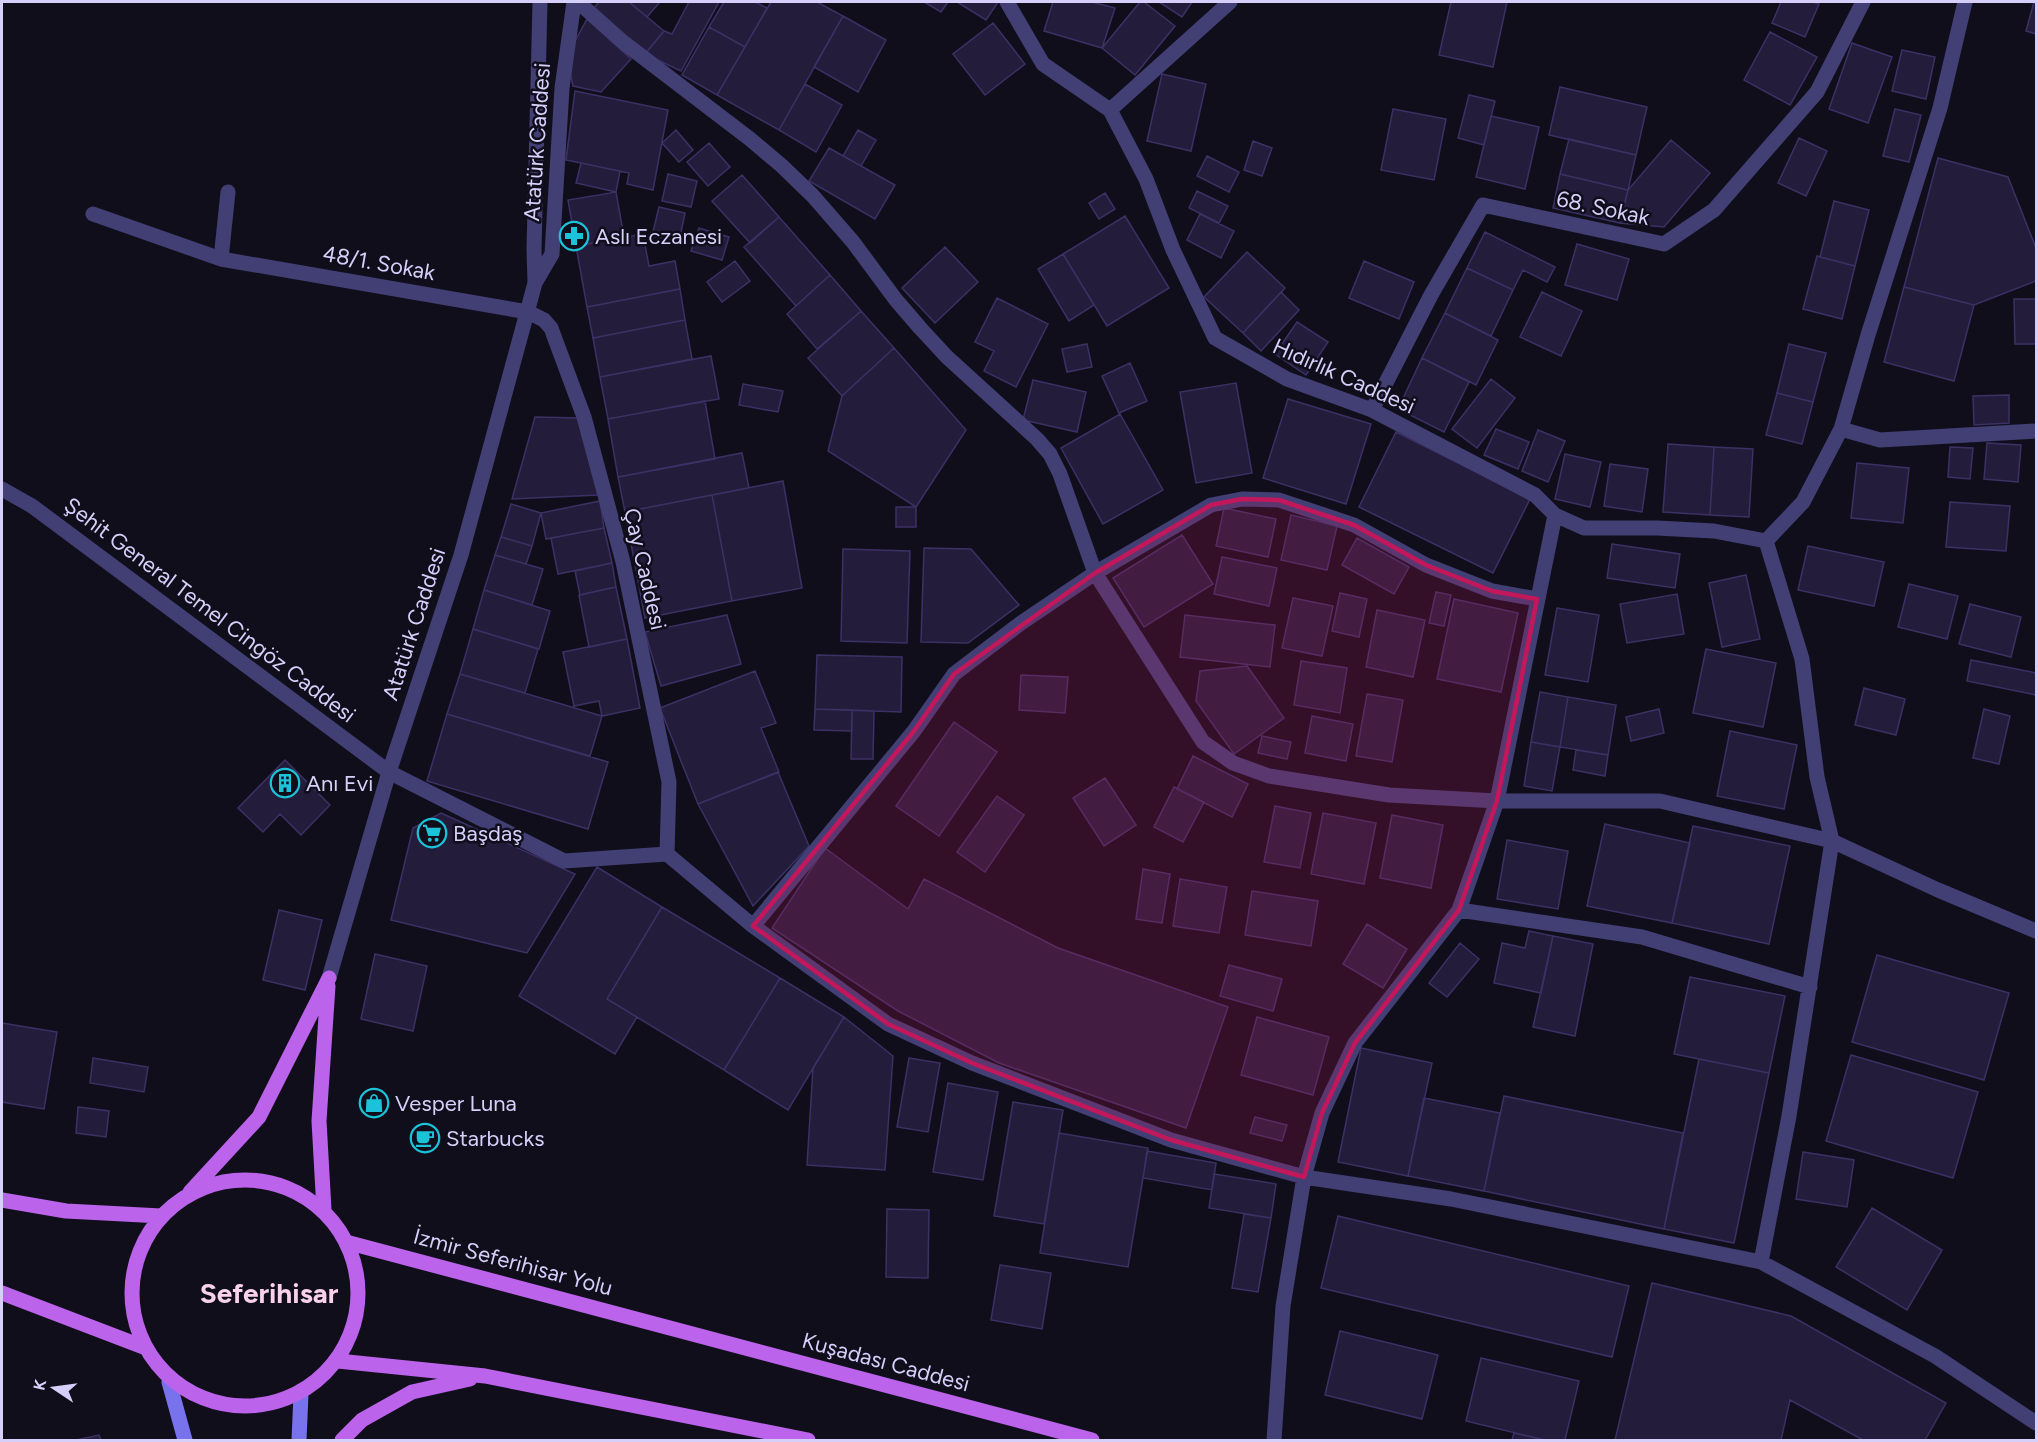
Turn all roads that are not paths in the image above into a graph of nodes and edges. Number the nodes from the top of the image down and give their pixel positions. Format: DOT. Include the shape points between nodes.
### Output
graph roads {
  1 [pos="540,2"];
  2 [pos="576,2"];
  3 [pos="1007,2"];
  4 [pos="1230,2"];
  5 [pos="1863,2"];
  6 [pos="1965,2"];
  7 [pos="1110,110"];
  8 [pos="228,192"];
  9 [pos="93,214"];
  10 [pos="221,259"];
  11 [pos="535,283"];
  12 [pos="528,312"];
  13 [pos="1372,410"];
  14 [pos="1841,429"];
  15 [pos="2037,431"];
  16 [pos="2,489"];
  17 [pos="1555,515"];
  18 [pos="1766,541"];
  19 [pos="1095,573"];
  20 [pos="1537,599"];
  21 [pos="389,772"];
  22 [pos="1497,801"];
  23 [pos="1832,841"];
  24 [pos="667,854"];
  25 [pos="1459,910"];
  26 [pos="753,926"];
  27 [pos="2037,931"];
  28 [pos="329,978"];
  29 [pos="1809,987"];
  30 [pos="1304,1177"];
  31 [pos="188,1194"];
  32 [pos="2,1200"];
  33 [pos="324,1210"];
  34 [pos="161,1216"];
  35 [pos="346,1242"];
  36 [pos="1761,1262"];
  37 [pos="2,1293"];
  38 [pos="668,1326"];
  39 [pos="146,1348"];
  40 [pos="338,1361"];
  41 [pos="485,1376"];
  42 [pos="169,1382"];
  43 [pos="301,1394"];
  44 [pos="2037,1423"];
  45 [pos="185,1440"];
  46 [pos="299,1440"];
  47 [pos="342,1440"];
  48 [pos="808,1440"];
  49 [pos="1092,1440"];
  50 [pos="1274,1440"];
  1 -- 11 [label="street, Atatürk Caddesi"];
  2 -- 11 [label="street, Atatürk Caddesi" via="562,88 552,254"];
  2 -- 19 [label="street" via="782,166 853,242 896,300 947,357 1037,439 1060,474"];
  3 -- 7 [label="street, Hıdırlık Caddesi" via="1043,64"];
  4 -- 7 [label="street"];
  5 -- 13 [label="street, 68. Sokak" via="1817,92 1714,210 1664,244 1483,206 1431,295"];
  6 -- 14 [label="street" via="1940,108"];
  7 -- 13 [label="street, Hıdırlık Caddesi" via="1146,179 1173,250 1215,338 1287,379"];
  8 -- 10 [label="street"];
  9 -- 10 [label="street, 48/1. Sokak"];
  10 -- 12 [label="street, 48/1. Sokak"];
  11 -- 12 [label="street, Atatürk Caddesi"];
  12 -- 21 [label="street, Atatürk Caddesi" via="461,555"];
  12 -- 24 [label="street, Çay Caddesi" via="551,328 584,417 623,562 669,782"];
  13 -- 17 [label="street, Hıdırlık Caddesi" via="1535,495"];
  14 -- 15 [label="street" via="1880,440"];
  14 -- 18 [label="street" via="1803,502"];
  16 -- 21 [label="street, Şehit General Temel Cingöz Caddesi" via="32,506"];
  17 -- 18 [label="street, Hıdırlık Caddesi" via="1584,528 1714,531"];
  17 -- 20 [label="street"];
  18 -- 23 [label="street" via="1802,659 1817,777"];
  19 -- 20 [label="street" via="1211,505 1242,499 1279,500 1354,525 1426,566 1492,591"];
  19 -- 22 [label="street" via="1203,742 1233,763 1269,776 1389,795"];
  19 -- 26 [label="street" via="954,674 914,731"];
  20 -- 22 [label="street"];
  21 -- 24 [label="street, Şehit General Temel Cingöz Caddesi" via="564,861"];
  21 -- 28 [label="street, Atatürk Caddesi"];
  22 -- 23 [label="street" via="1660,801"];
  22 -- 25 [label="street"];
  23 -- 27 [label="street"];
  23 -- 29 [label="street"];
  24 -- 26 [label="street"];
  25 -- 29 [label="street" via="1642,937"];
  25 -- 30 [label="street" via="1355,1043 1322,1113"];
  26 -- 30 [label="street" via="888,1024 972,1063 1171,1140"];
  28 -- 31 [label="main road" via="259,1117"];
  28 -- 33 [label="main road" via="319,1121"];
  29 -- 36 [label="street"];
  30 -- 36 [label="street" via="1451,1199"];
  30 -- 50 [label="street" via="1283,1306"];
  31 -- 33 [label="main road" via="227,1180 262,1180 295,1190"];
  31 -- 34 [label="main road"];
  32 -- 34 [label="main road" via="66,1211"];
  33 -- 35 [label="main road"];
  34 -- 39 [label="main road" via="141,1245 132,1280 134,1315"];
  35 -- 38 [label="main road, İzmir Seferihisar Yolu"];
  35 -- 40 [label="main road" via="356,1267 358,1293 355,1320"];
  36 -- 44 [label="street" via="1935,1356"];
  37 -- 39 [label="main road"];
  38 -- 49 [label="main road, Kuşadası Caddesi"];
  39 -- 42 [label="main road"];
  40 -- 41 [label="main road"];
  40 -- 43 [label="main road"];
  41 -- 47 [label="main road" via="412,1392 362,1420"];
  41 -- 48 [label="main road"];
  42 -- 43 [label="main road" via="197,1396 230,1405 264,1405"];
  42 -- 45 [label="main road"];
  43 -- 46 [label="main road"];
}
